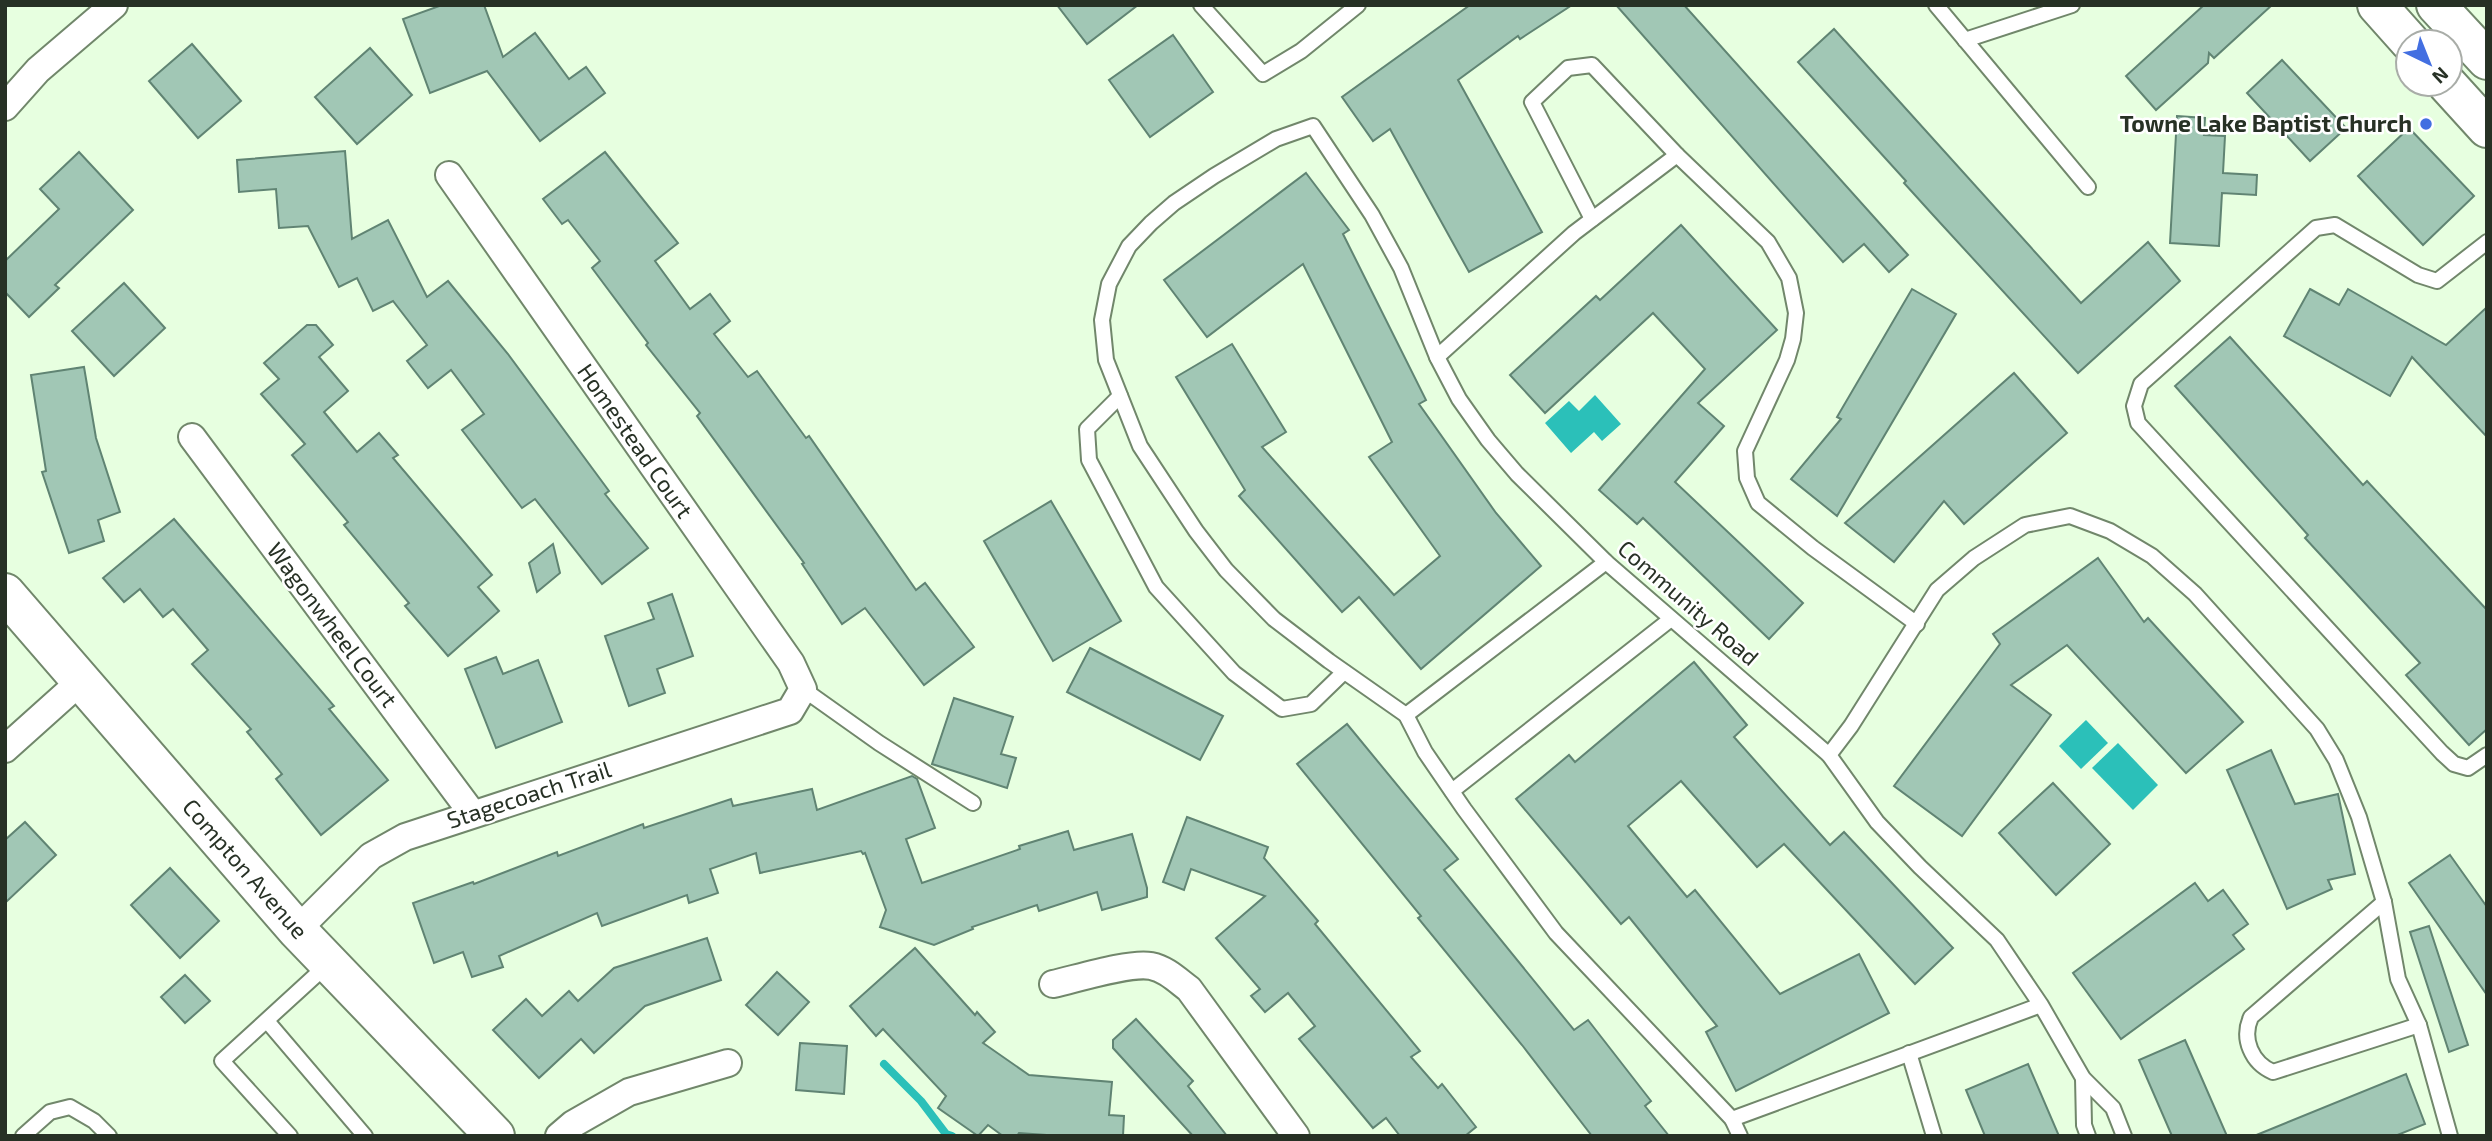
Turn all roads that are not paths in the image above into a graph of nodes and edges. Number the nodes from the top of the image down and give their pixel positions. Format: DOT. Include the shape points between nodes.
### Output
graph roads {
  1 [pos="114,5"];
  2 [pos="1201,5"];
  3 [pos="1358,5"];
  4 [pos="1936,5"];
  5 [pos="2073,5"];
  6 [pos="2377,5"];
  7 [pos="2436,5"];
  8 [pos="2398,28"];
  9 [pos="1965,40"];
  10 [pos="2487,60"];
  11 [pos="2460,98"];
  12 [pos="5,107"];
  13 [pos="2487,128"];
  14 [pos="1677,155"];
  15 [pos="449,175"];
  16 [pos="2088,187"];
  17 [pos="1592,219"];
  18 [pos="2487,242"];
  19 [pos="1437,357"];
  20 [pos="1120,396"];
  21 [pos="192,437"];
  22 [pos="1606,562"];
  23 [pos="5,593"];
  24 [pos="1671,619"];
  25 [pos="1917,624"];
  26 [pos="1344,672"];
  27 [pos="82,680"];
  28 [pos="796,700"];
  29 [pos="1406,715"];
  30 [pos="5,749"];
  31 [pos="1829,755"];
  32 [pos="2487,755"];
  33 [pos="1452,791"];
  34 [pos="973,803"];
  35 [pos="471,813"];
  36 [pos="2384,902"];
  37 [pos="297,930"];
  38 [pos="329,963"];
  39 [pos="1053,984"];
  40 [pos="2040,1005"];
  41 [pos="267,1021"];
  42 [pos="2419,1025"];
  43 [pos="1909,1054"];
  44 [pos="728,1063"];
  45 [pos="2083,1078"];
  46 [pos="1732,1119"];
  47 [pos="23,1136"];
  48 [pos="109,1136"];
  49 [pos="290,1136"];
  50 [pos="365,1136"];
  51 [pos="495,1136"];
  52 [pos="559,1136"];
  53 [pos="1296,1136"];
  54 [pos="1740,1136"];
  55 [pos="1934,1136"];
  56 [pos="2088,1136"];
  57 [pos="2124,1136"];
  58 [pos="2451,1136"];
  1 -- 12 [label="street" via="38,70"];
  2 -- 3 [label="lane" via="1263,74 1301,51"];
  4 -- 9 [label="lane"];
  5 -- 9 [label="lane"];
  6 -- 8 [label="street"];
  7 -- 10 [label="street"];
  9 -- 16 [label="lane"];
  11 -- 13 [label="street"];
  14 -- 17 [label="lane"];
  14 -- 17 [label="lane" via="1592,65 1568,68 1532,102"];
  14 -- 25 [label="lane" via="1768,242 1789,278 1796,313 1793,338 1745,451 1747,478 1759,503"];
  15 -- 28 [label="street, Homestead Court" via="791,663"];
  17 -- 19 [label="lane"];
  18 -- 32 [label="lane" via="2437,281 2418,275 2335,225 2316,228 2141,384 2134,406 2138,423 2442,753 2454,764 2468,768"];
  19 -- 20 [label="lane, Community Road" via="1401,268 1313,126 1276,139 1214,176 1174,203 1129,246 1110,284 1102,320 1106,360"];
  19 -- 22 [label="lane, Community Road" via="1488,440"];
  20 -- 26 [label="lane" via="1140,446 1226,570 1275,619"];
  20 -- 26 [label="lane" via="1087,429 1089,460 1157,587 1234,673 1282,709 1311,704"];
  21 -- 35 [label="street, Wagonwheel Court"];
  22 -- 24 [label="lane, Community Road"];
  22 -- 29 [label="lane"];
  23 -- 27 [label="street, Compton Avenue"];
  24 -- 31 [label="lane, Community Road"];
  24 -- 33 [label="lane"];
  25 -- 31 [label="lane"];
  25 -- 36 [label="lane" via="1937,590 1974,558 2025,525 2070,516 2110,531 2151,556 2195,594 2317,729 2336,760 2359,817"];
  26 -- 29 [label="lane"];
  27 -- 30 [label="street"];
  27 -- 37 [label="street, Compton Avenue"];
  28 -- 34 [label="lane" via="878,743"];
  28 -- 35 [label="street, Stagecoach Trail"];
  29 -- 33 [label="lane"];
  31 -- 40 [label="lane, Community Road" via="1877,822 1997,940"];
  33 -- 46 [label="lane" via="1556,933"];
  35 -- 37 [label="street, Stagecoach Trail" via="405,837 371,856"];
  36 -- 42 [label="lane" via="2398,979"];
  36 -- 42 [label="lane" via="2251,1017 2246,1028 2248,1042 2262,1067 2273,1072"];
  37 -- 38 [label="street, Compton Avenue"];
  38 -- 41 [label="lane"];
  38 -- 51 [label="street, Compton Avenue"];
  39 -- 53 [label="street" via="1126,968 1150,966 1168,973 1189,989"];
  40 -- 43 [label="lane"];
  40 -- 45 [label="lane, Community Road"];
  41 -- 49 [label="lane" via="222,1061"];
  41 -- 50 [label="lane"];
  42 -- 58 [label="lane"];
  43 -- 46 [label="lane"];
  43 -- 55 [label="lane"];
  44 -- 52 [label="street" via="629,1092"];
  45 -- 56 [label="lane, Community Road"];
  45 -- 57 [label="lane, Community Road" via="2113,1108"];
  46 -- 54 [label="lane"];
  47 -- 48 [label="lane" via="50,1112 69,1107"];
}
